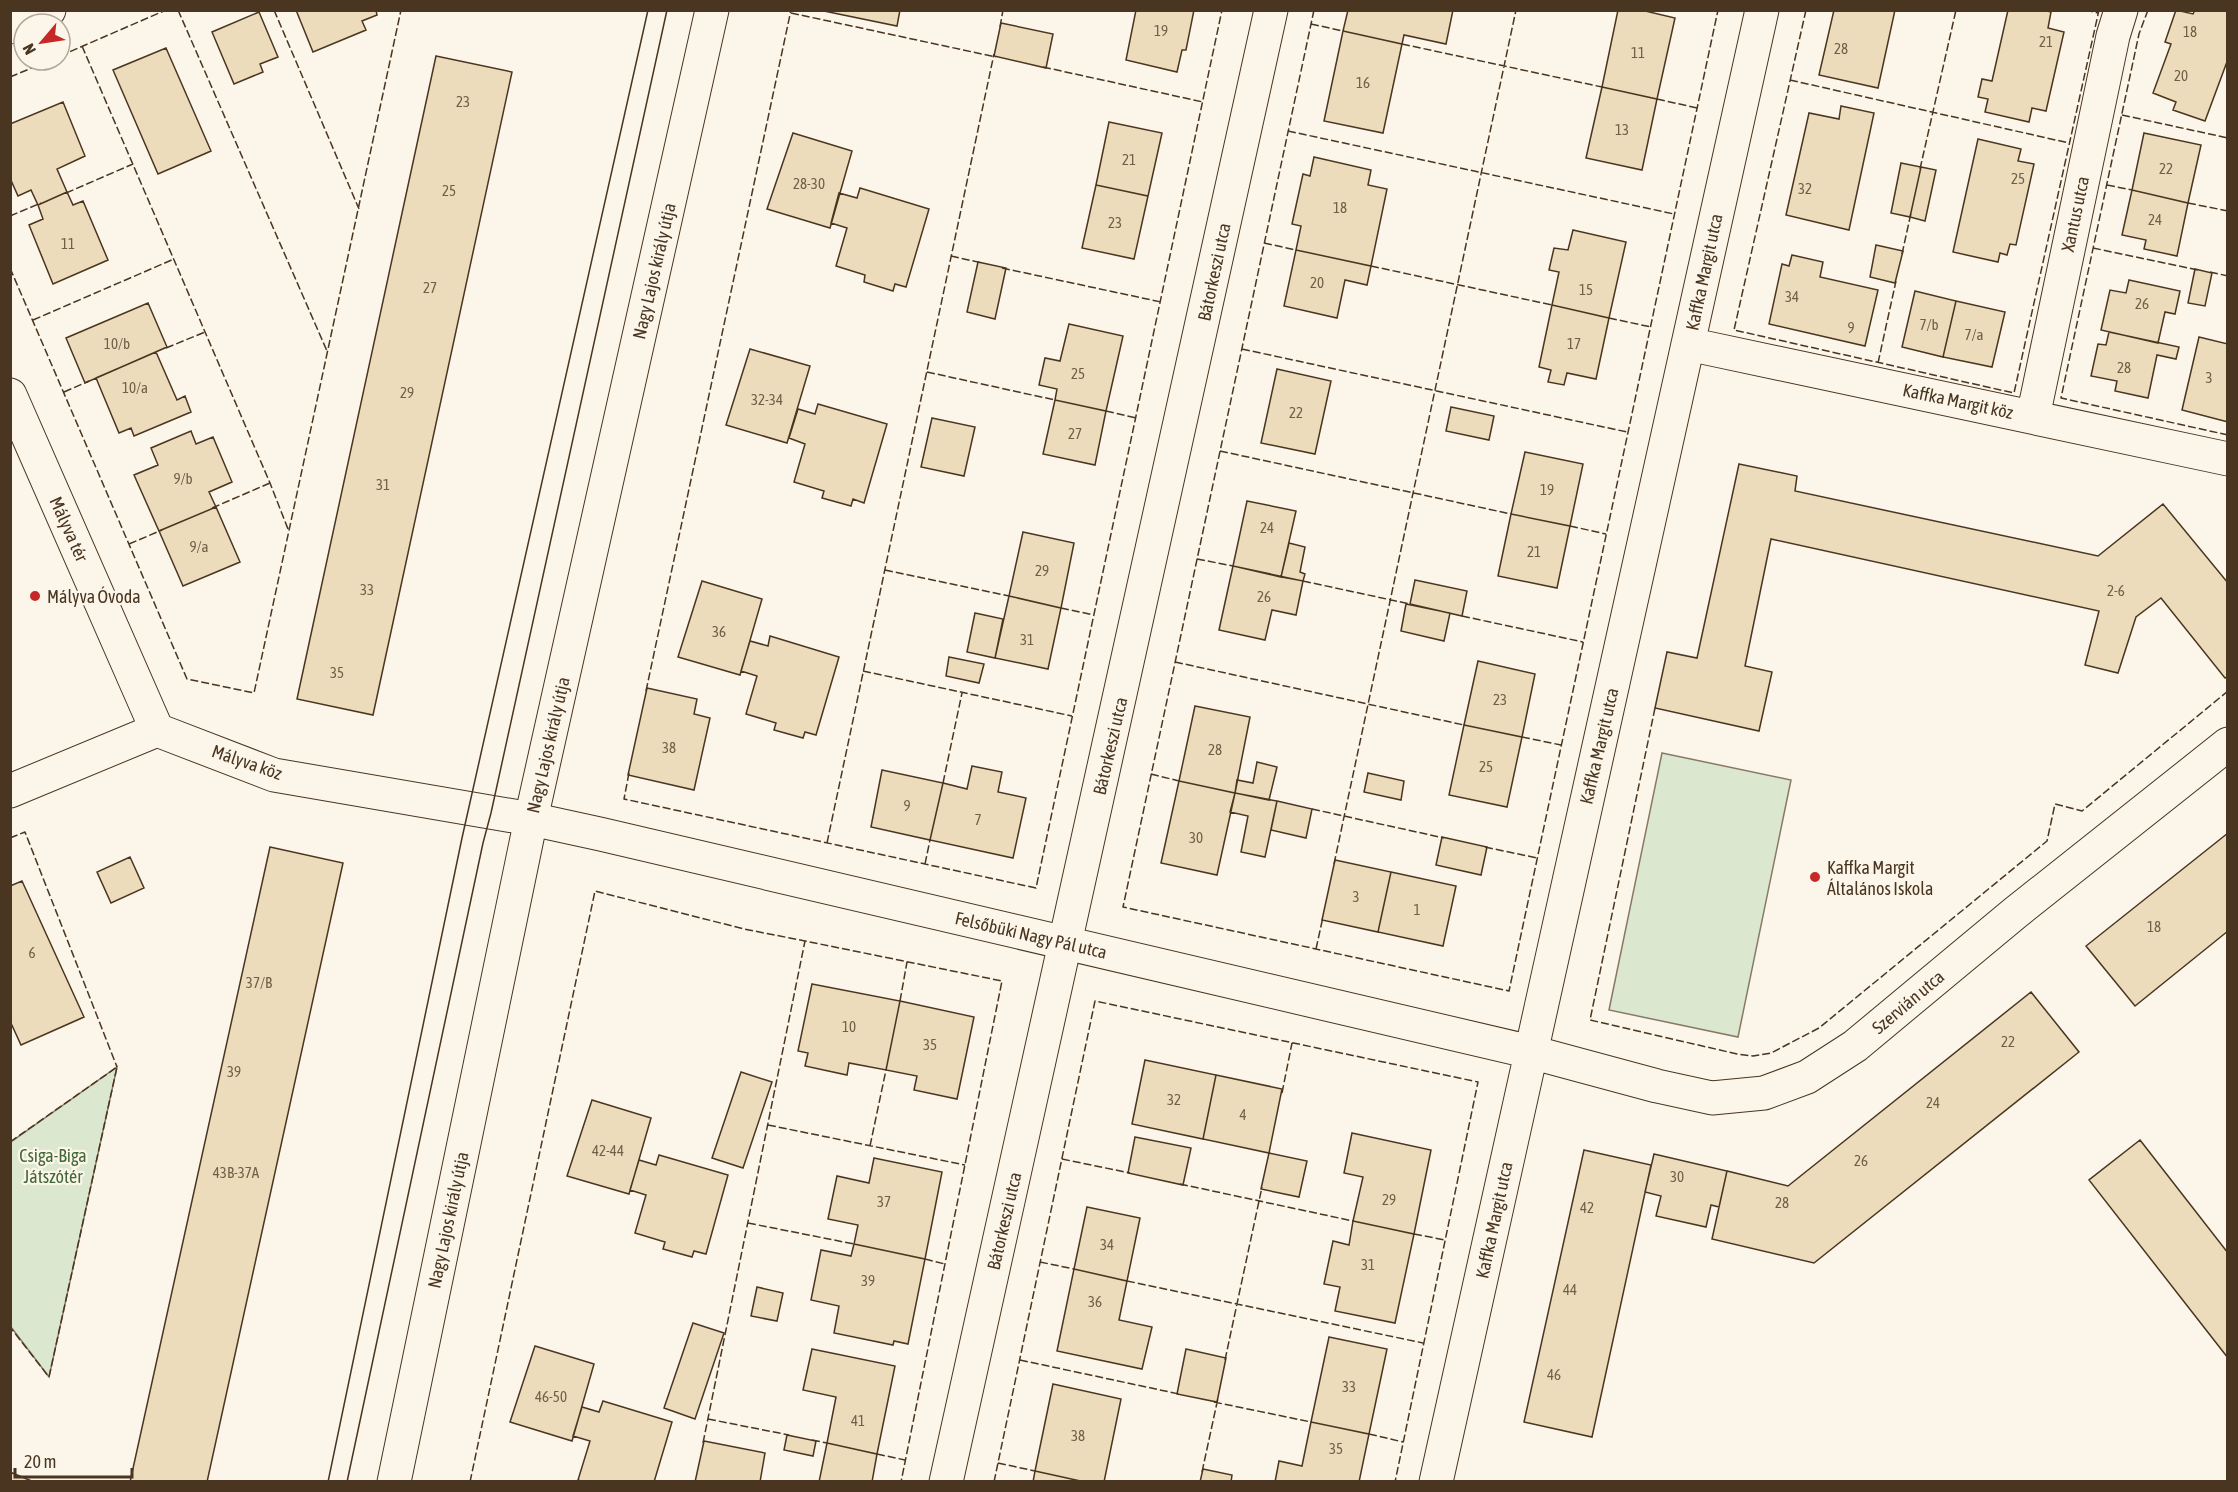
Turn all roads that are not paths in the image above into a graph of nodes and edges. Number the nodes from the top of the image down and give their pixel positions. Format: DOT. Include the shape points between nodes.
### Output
graph roads {
  1 [pos="49,10"];
  2 [pos="712,10"];
  3 [pos="1271,10"];
  4 [pos="1762,10"];
  5 [pos="2121,10"];
  6 [pos="10,27"];
  7 [pos="1688,344"];
  8 [pos="10,395"];
  9 [pos="2033,417"];
  10 [pos="2228,459"];
  11 [pos="157,730"];
  12 [pos="2228,744"];
  13 [pos="10,791"];
  14 [pos="531,819"];
  15 [pos="1066,944"];
  16 [pos="1531,1052"];
  17 [pos="394,1482"];
  18 [pos="946,1482"];
  19 [pos="1436,1482"];
  1 -- 6 [label="street"];
  2 -- 14 [label="street, Nagy Lajos király útja"];
  3 -- 15 [label="street, Bátorkeszi utca"];
  4 -- 7 [label="street, Kaffka Margit utca"];
  5 -- 9 [label="street, Xantus utca" via="2112,36"];
  7 -- 9 [label="street, Kaffka Margit köz"];
  7 -- 16 [label="street, Kaffka Margit utca"];
  8 -- 11 [label="street, Mályva tér"];
  9 -- 10 [label="street, Kaffka Margit köz"];
  11 -- 13 [label="street"];
  11 -- 14 [label="street, Mályva köz" via="274,775"];
  12 -- 16 [label="street, Szervián utca" via="1855,1046 1807,1077 1764,1093 1712,1098"];
  14 -- 15 [label="street, Felsőbüki Nagy Pál utca"];
  14 -- 17 [label="street, Nagy Lajos király útja"];
  15 -- 16 [label="street, Felsőbüki Nagy Pál utca"];
  15 -- 18 [label="street, Bátorkeszi utca"];
  16 -- 19 [label="street, Kaffka Margit utca"];
}
